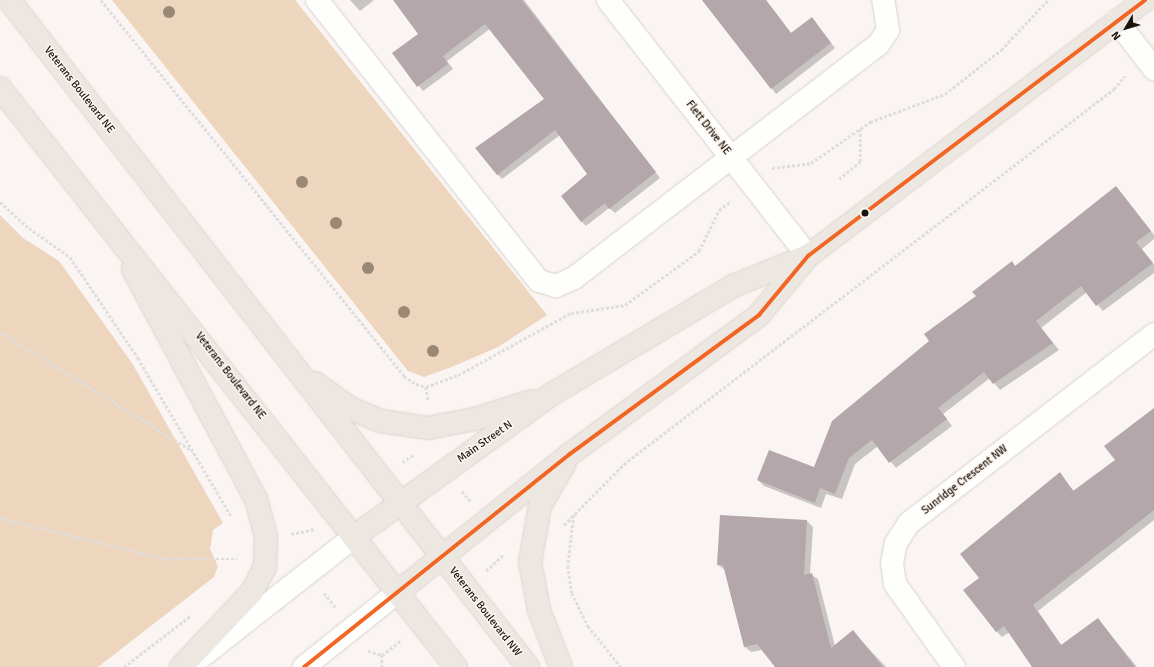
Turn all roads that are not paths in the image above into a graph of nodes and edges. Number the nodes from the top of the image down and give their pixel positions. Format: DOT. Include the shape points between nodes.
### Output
graph roads {
  1 [pos="8,0"];
  2 [pos="317,0"];
  3 [pos="608,0"];
  4 [pos="883,0"];
  5 [pos="1145,0"];
  6 [pos="1117,21"];
  7 [pos="1150,64"];
  8 [pos="0,88"];
  9 [pos="731,157"];
  10 [pos="104,216"];
  11 [pos="808,256"];
  12 [pos="1154,334"];
  13 [pos="295,368"];
  14 [pos="552,394"];
  15 [pos="570,454"];
  16 [pos="399,502"];
  17 [pos="355,536"];
  18 [pos="442,557"];
  19 [pos="398,592"];
  20 [pos="181,667"];
  21 [pos="188,667"];
  22 [pos="304,667"];
  23 [pos="456,667"];
  24 [pos="528,667"];
  25 [pos="561,667"];
  26 [pos="954,667"];
  1 -- 13 [label="main road, Veterans Boulevard NE"];
  2 -- 9 [label="street" via="539,281 556,286 574,278"];
  3 -- 9 [label="street, Flett Drive NE"];
  4 -- 9 [label="street" via="888,30 878,45"];
  5 -- 6 [label="main road, Main Street N"];
  6 -- 7 [label="street"];
  6 -- 11 [label="main road, Main Street N"];
  8 -- 10 [label="main road, Veterans Boulevard NE"];
  9 -- 11 [label="street, Flett Drive NE"];
  10 -- 17 [label="main road, Veterans Boulevard NE"];
  10 -- 20 [label="main road" via="256,500 266,537 265,567 251,593"];
  11 -- 14 [label="main road, Main Street N" via="733,286"];
  11 -- 15 [label="main road, Main Street N" via="759,315"];
  12 -- 26 [label="street, Sunridge Crescent NW" via="909,523 896,543 892,564 895,584"];
  13 -- 14 [label="main road" via="350,408 382,421 428,428 475,419"];
  13 -- 16 [label="main road, Veterans Boulevard NE"];
  14 -- 16 [label="main road, Main Street N"];
  15 -- 18 [label="main road, Main Street N"];
  15 -- 25 [label="main road" via="540,506 530,556 539,610"];
  16 -- 17 [label="main road, Main Street N"];
  16 -- 18 [label="main road, Veterans Boulevard NW"];
  17 -- 19 [label="main road, Veterans Boulevard NE"];
  17 -- 21 [label="street, Main Street N"];
  18 -- 19 [label="main road, Main Street N"];
  18 -- 24 [label="main road, Veterans Boulevard NW"];
  19 -- 22 [label="street, Main Street N"];
  19 -- 23 [label="main road, Veterans Boulevard NE"];
}
